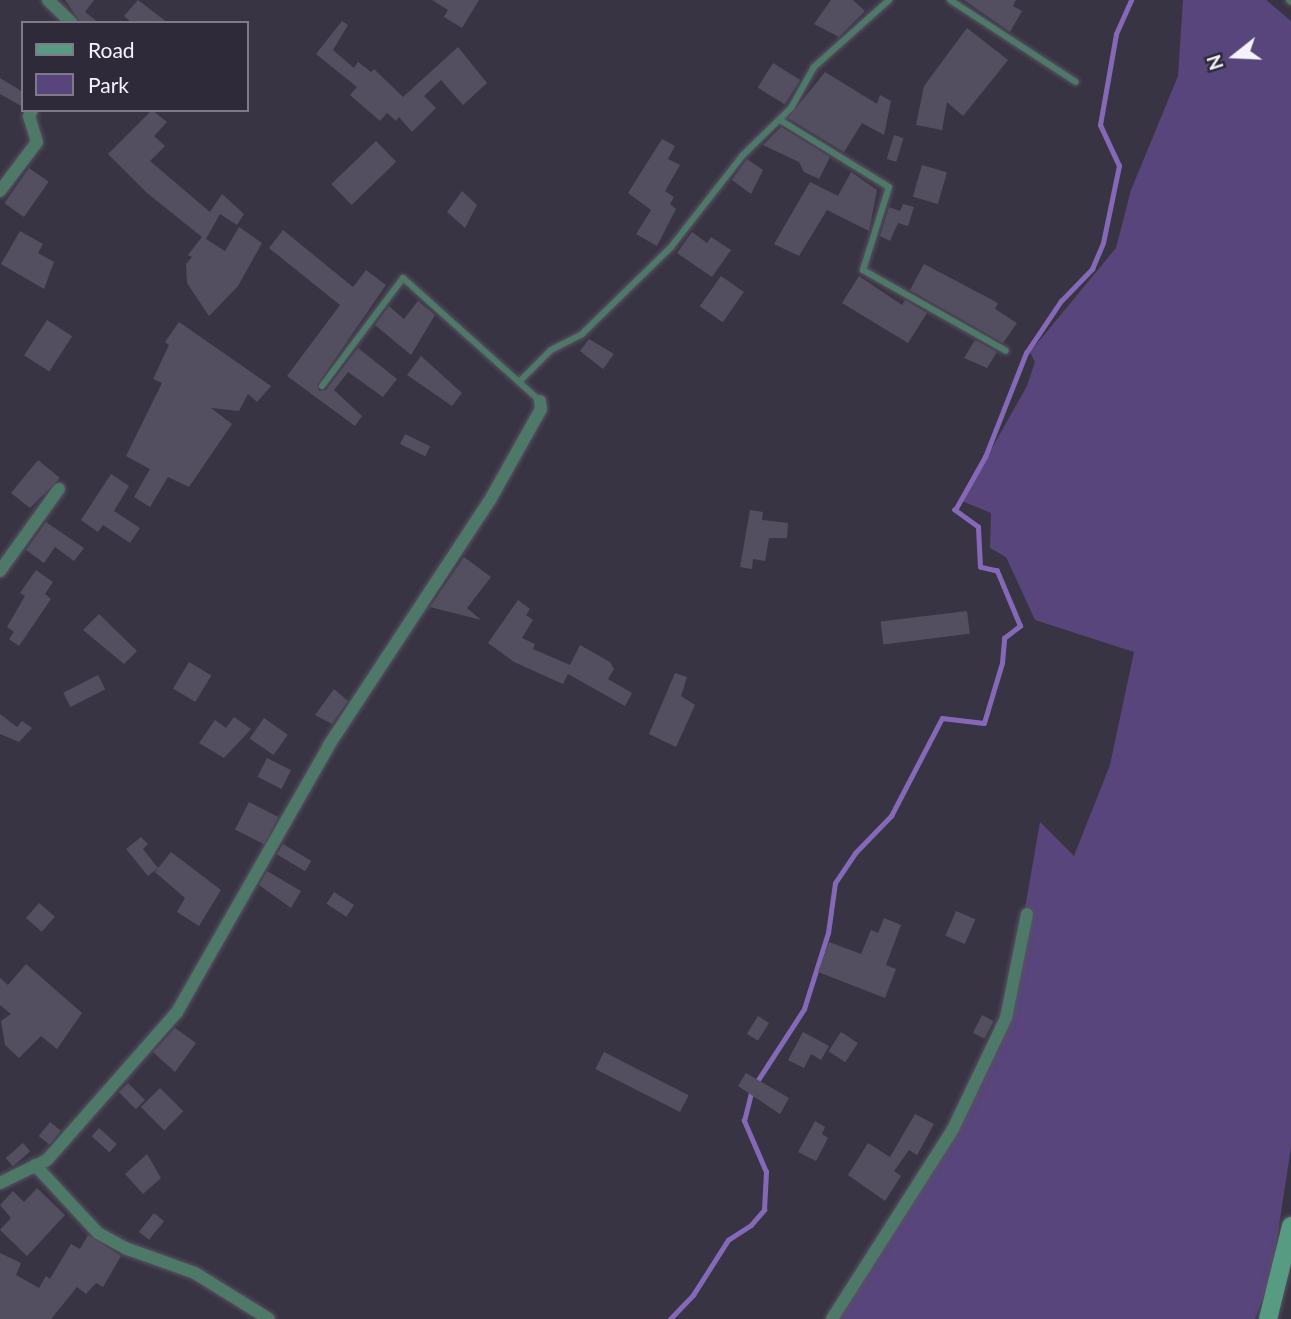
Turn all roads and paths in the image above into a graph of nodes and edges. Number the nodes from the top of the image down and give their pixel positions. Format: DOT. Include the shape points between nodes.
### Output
graph roads {
  1 [pos="48,0"];
  2 [pos="889,0"];
  3 [pos="950,0"];
  4 [pos="70,21"];
  5 [pos="1076,82"];
  6 [pos="31,112"];
  7 [pos="780,120"];
  8 [pos="0,191"];
  9 [pos="1006,351"];
  10 [pos="519,382"];
  11 [pos="322,386"];
  12 [pos="540,401"];
  13 [pos="59,489"];
  14 [pos="0,571"];
  15 [pos="1027,914"];
  16 [pos="35,1165"];
  17 [pos="0,1183"];
  18 [pos="1291,1226"];
  19 [pos="269,1319"];
  20 [pos="832,1319"];
  21 [pos="1268,1319"];
  1 -- 4 [label="street"];
  2 -- 7 [label="lane" via="814,67"];
  3 -- 5 [label="lane"];
  6 -- 8 [label="street" via="37,142"];
  7 -- 9 [label="lane" via="889,187 863,270"];
  7 -- 10 [label="lane" via="743,155 671,247 582,334 551,351"];
  10 -- 11 [label="lane" via="403,278"];
  10 -- 12 [label="lane"];
  12 -- 16 [label="street" via="541,410 490,500 329,746 177,1012 102,1104 47,1160"];
  13 -- 14 [label="street"];
  15 -- 20 [label="street" via="1006,1018 953,1129"];
  16 -- 17 [label="street"];
  16 -- 19 [label="street" via="98,1233 125,1248 195,1273"];
  18 -- 21 [label="street"];
}
